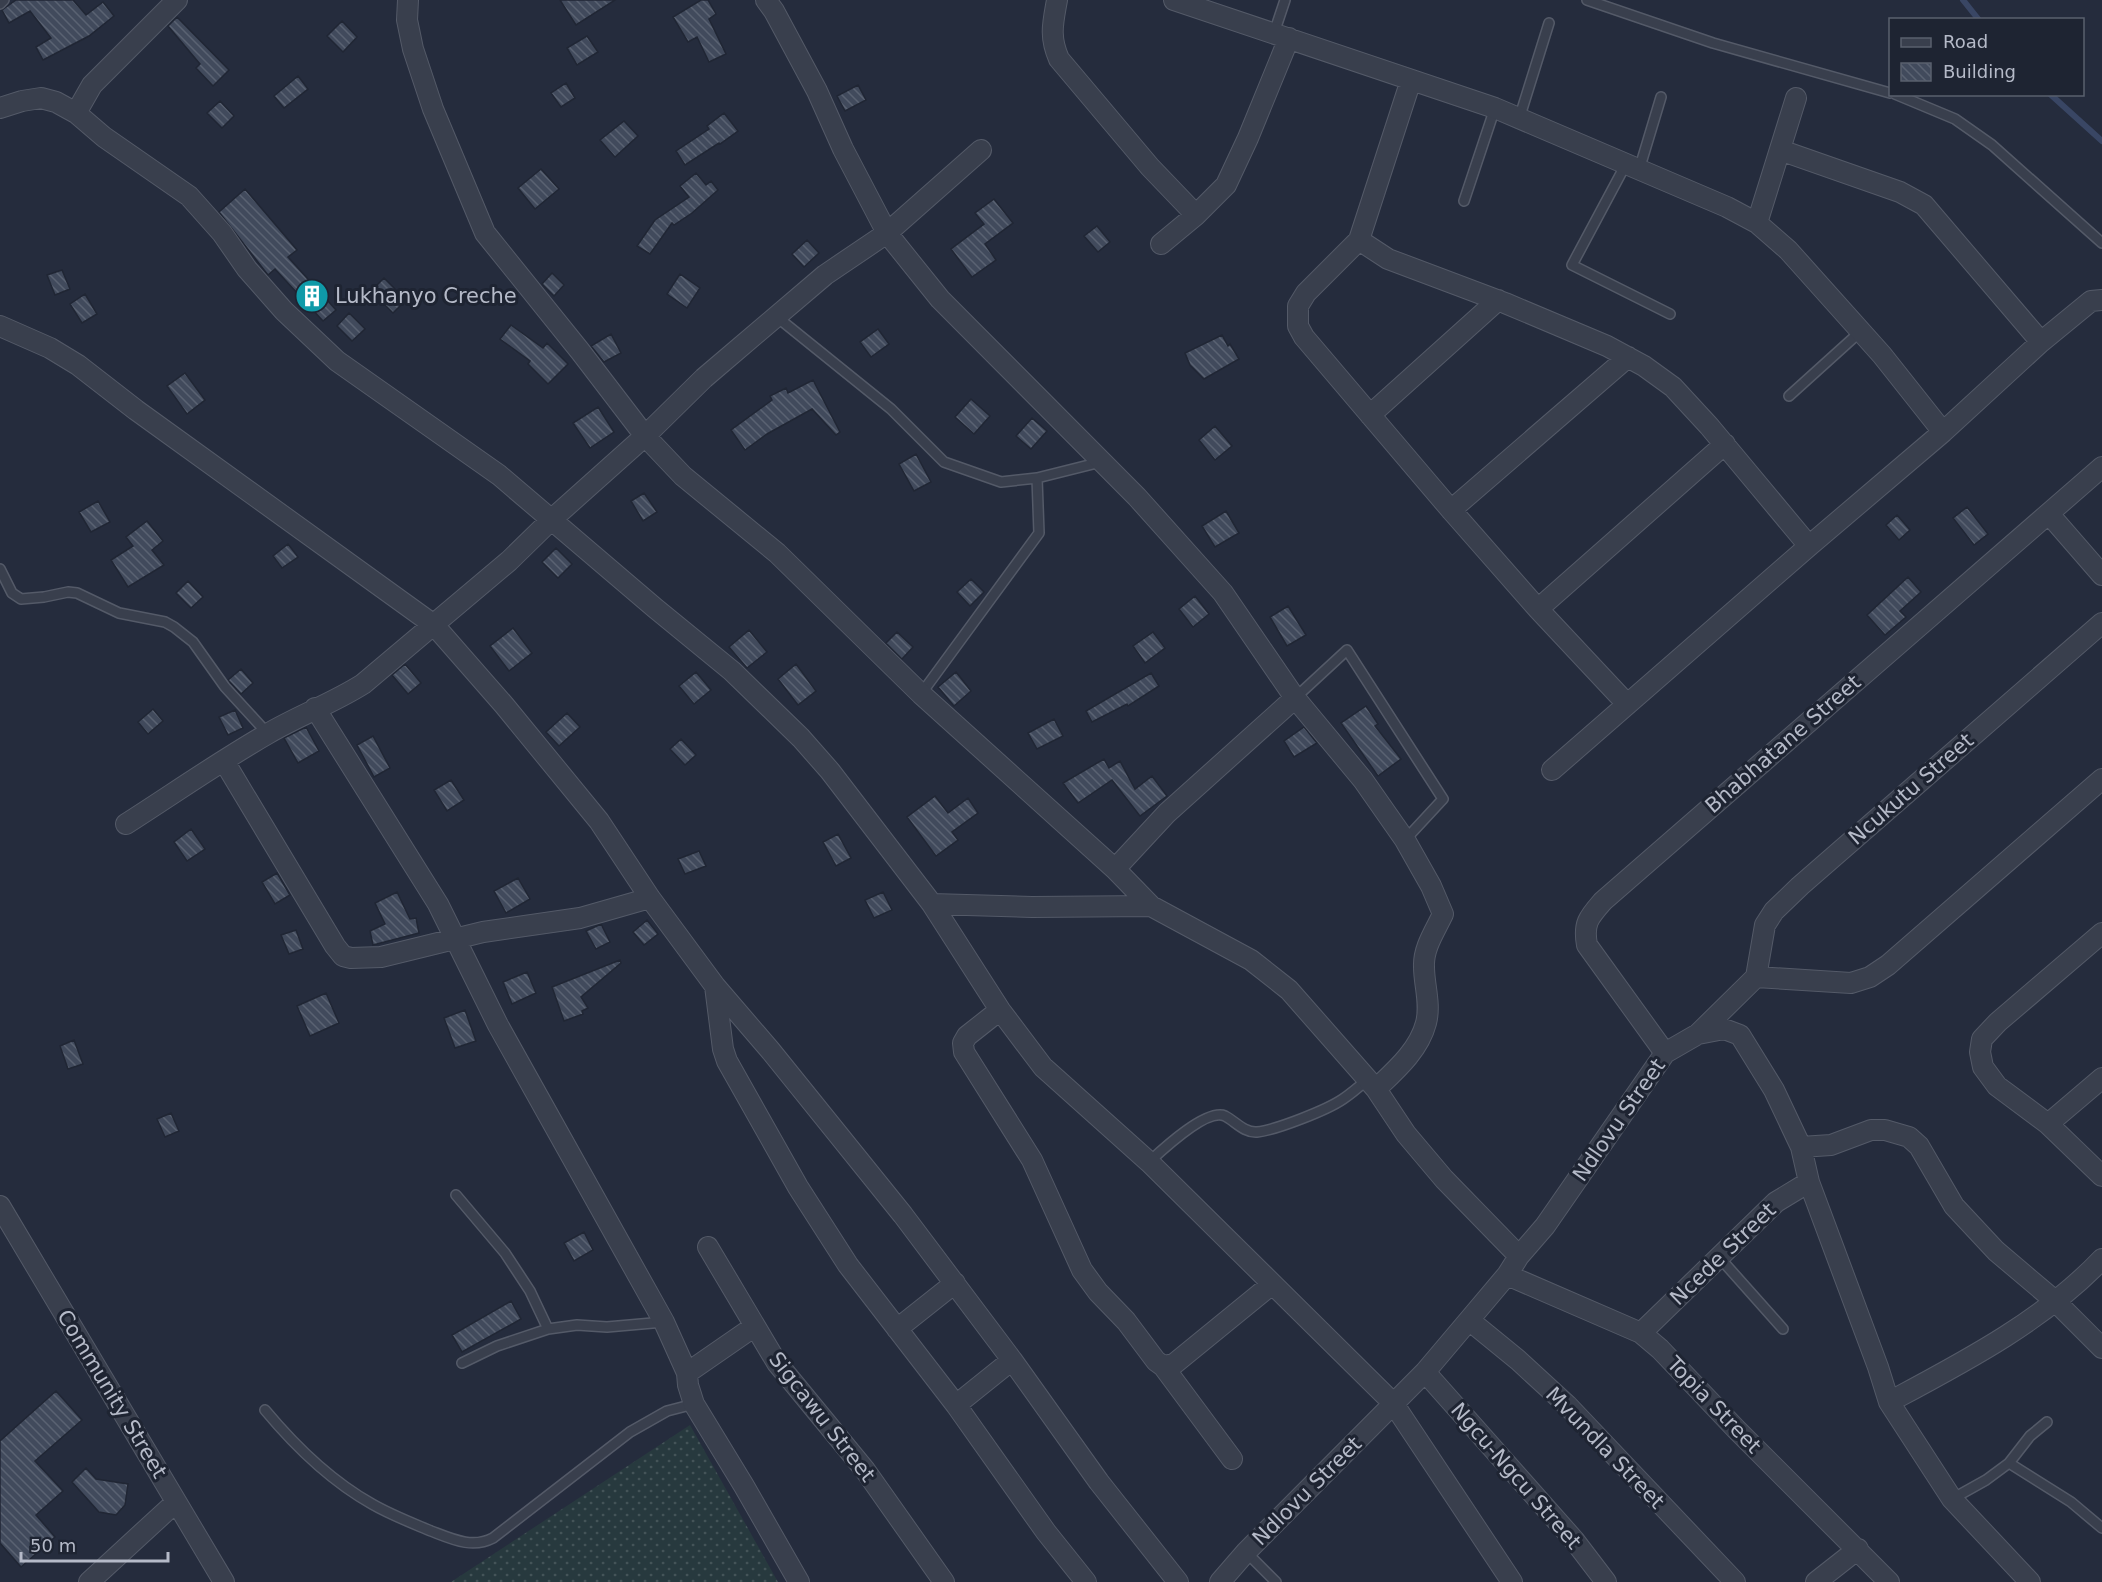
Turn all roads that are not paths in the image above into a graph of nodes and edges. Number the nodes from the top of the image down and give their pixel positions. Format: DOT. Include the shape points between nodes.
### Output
graph roads {
  1 [pos="4,0"];
  2 [pos="177,0"];
  3 [pos="408,0"];
  4 [pos="766,0"];
  5 [pos="1057,0"];
  6 [pos="1174,0"];
  7 [pos="1285,0"];
  8 [pos="1587,0"];
  9 [pos="0,4"];
  10 [pos="1549,23"];
  11 [pos="1282,36"];
  12 [pos="1411,80"];
  13 [pos="1889,93"];
  14 [pos="1900,96"];
  15 [pos="1661,97"];
  16 [pos="1796,98"];
  17 [pos="0,108"];
  18 [pos="1495,108"];
  19 [pos="76,113"];
  20 [pos="1519,119"];
  21 [pos="981,150"];
  22 [pos="1780,150"];
  23 [pos="1632,166"];
  24 [pos="1464,201"];
  25 [pos="1196,215"];
  26 [pos="1757,223"];
  27 [pos="887,233"];
  28 [pos="1359,240"];
  29 [pos="2102,243"];
  30 [pos="1161,244"];
  31 [pos="1498,300"];
  32 [pos="2102,300"];
  33 [pos="1670,314"];
  34 [pos="777,317"];
  35 [pos="0,326"];
  36 [pos="1861,331"];
  37 [pos="2041,342"];
  38 [pos="1628,357"];
  39 [pos="1789,396"];
  40 [pos="1370,415"];
  41 [pos="1943,432"];
  42 [pos="645,436"];
  43 [pos="1725,444"];
  44 [pos="1103,462"];
  45 [pos="2102,467"];
  46 [pos="1036,477"];
  47 [pos="1451,510"];
  48 [pos="2049,514"];
  49 [pos="551,520"];
  50 [pos="1809,546"];
  51 [pos="0,569"];
  52 [pos="2102,576"];
  53 [pos="1538,609"];
  54 [pos="2102,622"];
  55 [pos="434,625"];
  56 [pos="921,694"];
  57 [pos="1295,698"];
  58 [pos="1627,704"];
  59 [pos="315,708"];
  60 [pos="268,734"];
  61 [pos="224,761"];
  62 [pos="1552,770"];
  63 [pos="2102,779"];
  64 [pos="126,824"];
  65 [pos="1405,840"];
  66 [pos="1115,869"];
  67 [pos="650,898"];
  68 [pos="932,904"];
  69 [pos="1151,906"];
  70 [pos="2102,933"];
  71 [pos="455,938"];
  72 [pos="1756,978"];
  73 [pos="714,986"];
  74 [pos="1000,1010"];
  75 [pos="1698,1034"];
  76 [pos="1665,1053"];
  77 [pos="2102,1078"];
  78 [pos="1372,1084"];
  79 [pos="2048,1124"];
  80 [pos="1801,1147"];
  81 [pos="1149,1162"];
  82 [pos="2102,1176"];
  83 [pos="1809,1182"];
  84 [pos="456,1195"];
  85 [pos="3,1217"];
  86 [pos="708,1247"];
  87 [pos="1519,1256"];
  88 [pos="1719,1257"];
  89 [pos="2102,1259"];
  90 [pos="1507,1275"];
  91 [pos="955,1283"];
  92 [pos="1272,1284"];
  93 [pos="2055,1301"];
  94 [pos="1469,1320"];
  95 [pos="664,1322"];
  96 [pos="755,1326"];
  97 [pos="548,1329"];
  98 [pos="897,1329"];
  99 [pos="1783,1329"];
  100 [pos="1641,1332"];
  101 [pos="2102,1348"];
  102 [pos="1012,1360"];
  103 [pos="462,1363"];
  104 [pos="1163,1366"];
  105 [pos="1425,1372"];
  106 [pos="687,1373"];
  107 [pos="1889,1402"];
  108 [pos="1393,1403"];
  109 [pos="694,1404"];
  110 [pos="956,1405"];
  111 [pos="265,1410"];
  112 [pos="2047,1422"];
  113 [pos="1232,1458"];
  114 [pos="2009,1463"];
  115 [pos="1953,1498"];
  116 [pos="176,1503"];
  117 [pos="2102,1528"];
  118 [pos="1858,1549"];
  119 [pos="1246,1552"];
  120 [pos="89,1582"];
  121 [pos="224,1582"];
  122 [pos="799,1582"];
  123 [pos="944,1582"];
  124 [pos="1086,1582"];
  125 [pos="1178,1582"];
  126 [pos="1220,1582"];
  127 [pos="1276,1582"];
  128 [pos="1512,1582"];
  129 [pos="1606,1582"];
  130 [pos="1735,1582"];
  131 [pos="1816,1582"];
  132 [pos="1889,1582"];
  133 [pos="2030,1582"];
  1 -- 9 [label="lane"];
  2 -- 19 [label="street" via="92,85"];
  3 -- 42 [label="street" via="407,20 413,49 433,109 485,232"];
  4 -- 27 [label="street" via="817,91"];
  5 -- 25 [label="street" via="1052,41 1059,59"];
  6 -- 11 [label="street"];
  7 -- 11 [label="lane"];
  8 -- 13 [label="lane" via="1713,43"];
  10 -- 20 [label="lane"];
  11 -- 12 [label="street"];
  11 -- 25 [label="street" via="1248,138 1226,185"];
  12 -- 18 [label="street"];
  12 -- 28 [label="street"];
  14 -- 29 [label="lane" via="1955,119 1992,144"];
  15 -- 23 [label="lane"];
  16 -- 22 [label="street"];
  17 -- 19 [label="street" via="41,98"];
  18 -- 20 [label="street"];
  18 -- 24 [label="lane"];
  19 -- 49 [label="street" via="189,196 284,311 336,361 500,475"];
  20 -- 23 [label="street"];
  21 -- 27 [label="street"];
  22 -- 26 [label="street"];
  22 -- 37 [label="street" via="1900,192 1924,205"];
  23 -- 26 [label="street"];
  23 -- 33 [label="lane" via="1572,265"];
  25 -- 30 [label="street"];
  26 -- 36 [label="street" via="1788,250"];
  27 -- 34 [label="street" via="825,275"];
  27 -- 44 [label="street" via="940,299"];
  28 -- 31 [label="street" via="1388,259"];
  28 -- 40 [label="street" via="1306,293 1297,316 1304,337"];
  31 -- 38 [label="street"];
  31 -- 40 [label="street"];
  32 -- 37 [label="street" via="2091,301"];
  34 -- 42 [label="street" via="704,378"];
  34 -- 46 [label="lane" via="891,410 944,462 1000,482"];
  35 -- 55 [label="street" via="78,365"];
  36 -- 39 [label="lane"];
  36 -- 41 [label="street"];
  37 -- 41 [label="street"];
  38 -- 43 [label="street" via="1672,387"];
  38 -- 47 [label="street"];
  40 -- 47 [label="street"];
  41 -- 50 [label="street"];
  42 -- 49 [label="street"];
  42 -- 56 [label="street" via="682,476 777,553"];
  43 -- 50 [label="street"];
  43 -- 53 [label="street"];
  44 -- 46 [label="lane"];
  44 -- 57 [label="street" via="1223,593"];
  45 -- 48 [label="street, Bhabhatane Street"];
  46 -- 56 [label="lane" via="1039,533"];
  47 -- 53 [label="street"];
  48 -- 52 [label="street"];
  48 -- 76 [label="street, Bhabhatane Street" via="1603,901 1588,919 1587,945"];
  49 -- 55 [label="street"];
  49 -- 68 [label="street" via="732,671 801,738"];
  50 -- 58 [label="street"];
  51 -- 60 [label="lane" via="12,593 21,599 77,593 119,613 174,627 193,642 225,687"];
  53 -- 58 [label="street"];
  54 -- 72 [label="street, Ncukutu Street" via="1774,911 1765,925"];
  55 -- 59 [label="street" via="363,684 338,700"];
  55 -- 67 [label="street" via="599,821"];
  56 -- 66 [label="street"];
  57 -- 65 [label="street" via="1363,780"];
  57 -- 65 [label="lane" via="1347,650 1443,799"];
  57 -- 66 [label="street" via="1167,813"];
  58 -- 62 [label="street"];
  59 -- 60 [label="street"];
  59 -- 71 [label="street" via="438,904"];
  60 -- 61 [label="street"];
  61 -- 64 [label="street"];
  61 -- 71 [label="street" via="343,956 381,957"];
  63 -- 72 [label="street" via="1870,977 1851,983"];
  65 -- 78 [label="street" via="1443,914 1426,949 1427,1021 1402,1065"];
  66 -- 69 [label="street"];
  67 -- 71 [label="street" via="580,918"];
  67 -- 73 [label="street"];
  68 -- 69 [label="street"];
  68 -- 74 [label="street"];
  69 -- 78 [label="street" via="1266,972 1288,990"];
  70 -- 79 [label="street" via="1982,1039 1983,1067 1997,1086"];
  71 -- 95 [label="street" via="498,1026"];
  72 -- 75 [label="street"];
  73 -- 91 [label="street"];
  73 -- 98 [label="street" via="727,1061 848,1265"];
  74 -- 81 [label="street" via="1043,1067"];
  74 -- 104 [label="street" via="967,1036 964,1052 1032,1160 1082,1270"];
  75 -- 76 [label="street, Ndlovu Street"];
  75 -- 80 [label="street, Ndlovu Street" via="1724,1029 1740,1035 1774,1090"];
  76 -- 87 [label="street, Ndlovu Street" via="1545,1226"];
  77 -- 79 [label="street"];
  78 -- 81 [label="lane" via="1269,1130 1254,1132 1224,1115 1213,1115 1186,1131"];
  78 -- 87 [label="street" via="1443,1179"];
  79 -- 82 [label="street"];
  80 -- 83 [label="street, Ndlovu Street"];
  80 -- 93 [label="street" via="1831,1145 1871,1130 1910,1137 1920,1146 1954,1206 1996,1251"];
  81 -- 92 [label="street"];
  83 -- 88 [label="street, Ncede Street" via="1776,1202"];
  83 -- 107 [label="street, Ndlovu Street"];
  84 -- 97 [label="lane" via="505,1254 530,1291"];
  85 -- 116 [label="street, Community Street"];
  86 -- 96 [label="street, Sigcawu Street"];
  87 -- 90 [label="street, Ndlovu Street"];
  88 -- 99 [label="lane"];
  88 -- 100 [label="street, Ncede Street"];
  89 -- 93 [label="street"];
  90 -- 94 [label="street, Ndlovu Street"];
  90 -- 100 [label="street, Topia Street"];
  91 -- 98 [label="street"];
  91 -- 102 [label="street"];
  92 -- 104 [label="street" via="1174,1364"];
  92 -- 108 [label="street"];
  93 -- 101 [label="street"];
  93 -- 107 [label="street" via="1973,1358"];
  94 -- 105 [label="street, Ndlovu Street"];
  94 -- 130 [label="street, Mvundla Street" via="1567,1405"];
  95 -- 97 [label="lane"];
  95 -- 106 [label="street"];
  96 -- 106 [label="street"];
  96 -- 123 [label="street, Sigcawu Street" via="777,1363 865,1470"];
  97 -- 103 [label="lane"];
  98 -- 110 [label="street"];
  100 -- 118 [label="street, Topia Street"];
  102 -- 110 [label="street"];
  102 -- 125 [label="street" via="1099,1482"];
  104 -- 113 [label="street"];
  105 -- 108 [label="street, Ndlovu Street"];
  105 -- 129 [label="street, Ngcu-Ngcu Street" via="1574,1540"];
  106 -- 109 [label="street"];
  107 -- 115 [label="street, Ndlovu Street"];
  108 -- 119 [label="street, Ndlovu Street"];
  108 -- 128 [label="street"];
  109 -- 111 [label="lane" via="667,1412 630,1432 493,1538 475,1544 458,1542 413,1524 346,1488 289,1439"];
  109 -- 122 [label="street"];
  110 -- 124 [label="street"];
  112 -- 114 [label="lane"];
  114 -- 115 [label="lane"];
  114 -- 117 [label="lane" via="2071,1502"];
  115 -- 133 [label="street, Ndlovu Street"];
  116 -- 120 [label="street"];
  116 -- 121 [label="street, Community Street"];
  118 -- 131 [label="street"];
  118 -- 132 [label="street, Topia Street"];
  119 -- 126 [label="street, Ndlovu Street"];
  119 -- 127 [label="lane"];
}
